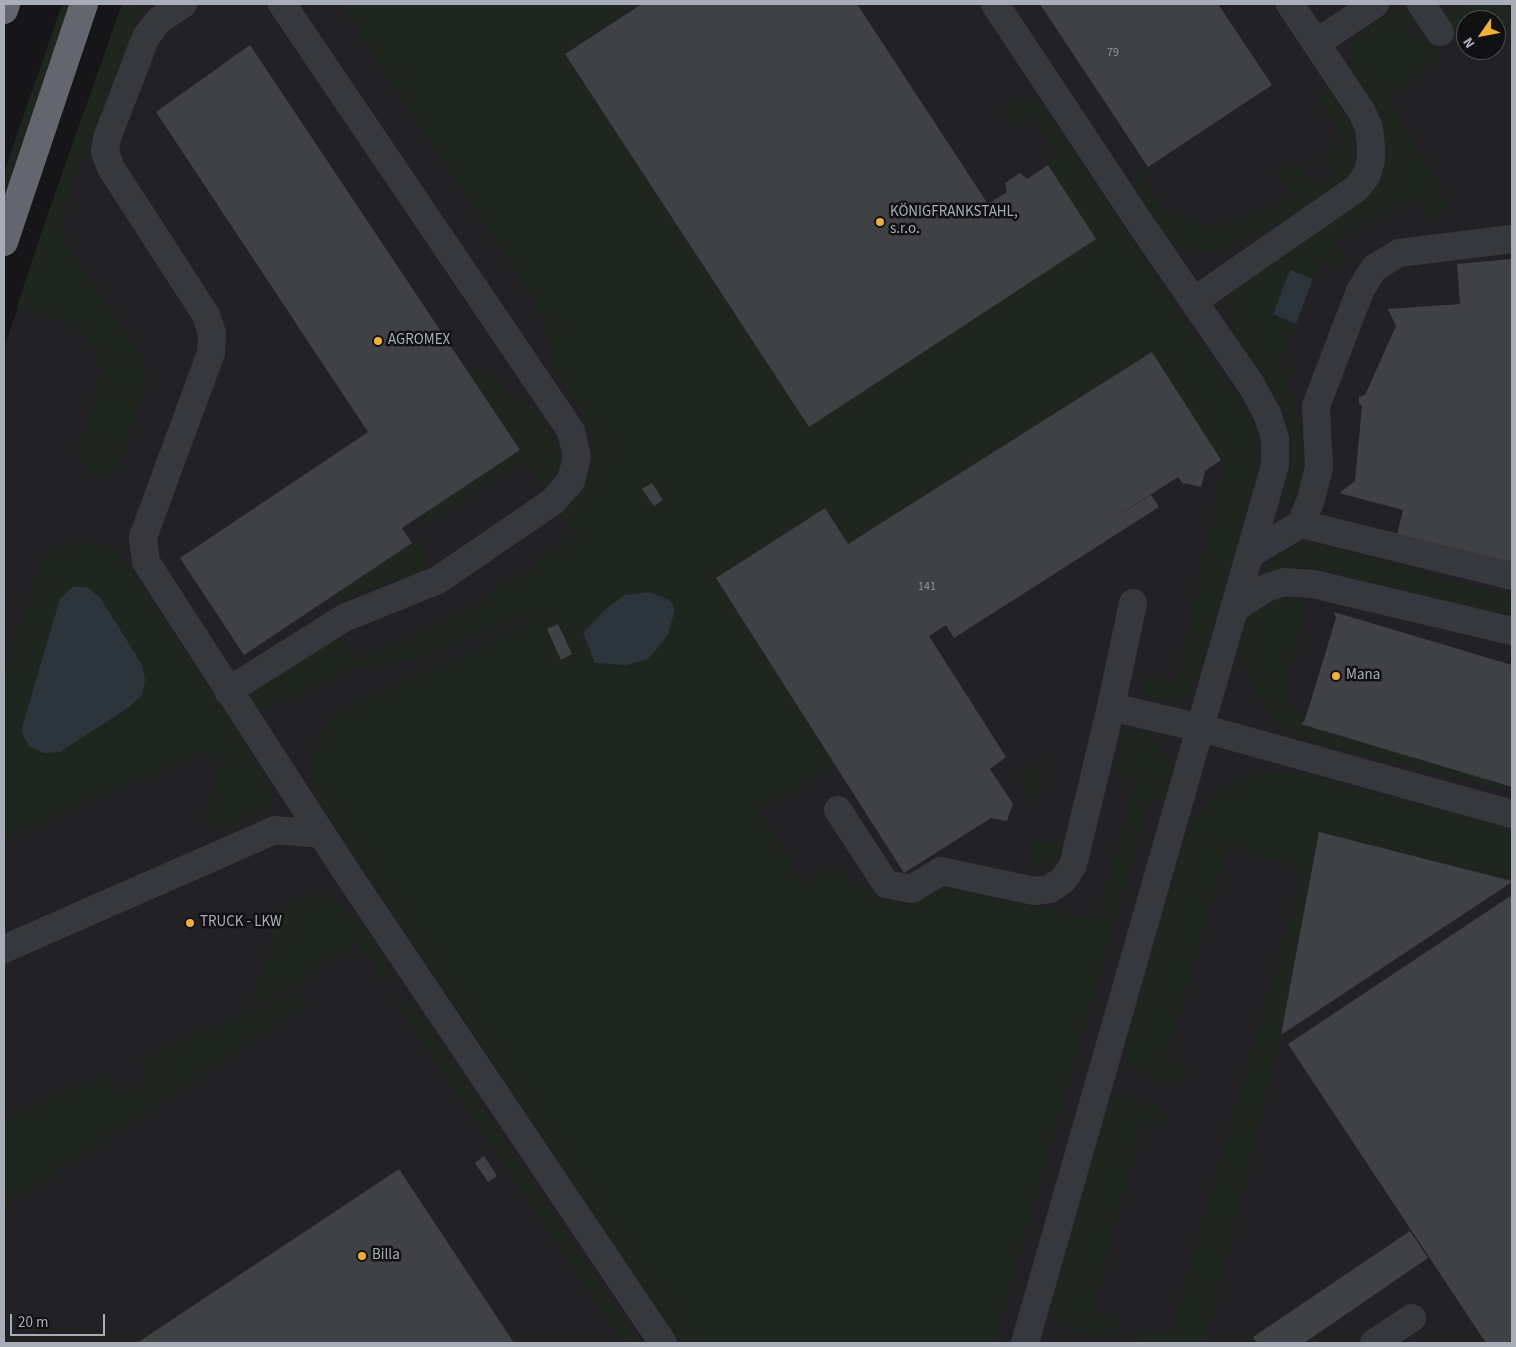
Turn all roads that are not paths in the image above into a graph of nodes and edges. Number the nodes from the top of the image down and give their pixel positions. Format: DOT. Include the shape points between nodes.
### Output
graph roads {
  1 [pos="6,4"];
  2 [pos="84,4"];
  3 [pos="100,4"];
  4 [pos="183,4"];
  5 [pos="282,4"];
  6 [pos="995,4"];
  7 [pos="1290,4"];
  8 [pos="1375,4"];
  9 [pos="1421,4"];
  10 [pos="4,10"];
  11 [pos="1440,32"];
  12 [pos="1316,43"];
  13 [pos="38,141"];
  14 [pos="1512,238"];
  15 [pos="4,242"];
  16 [pos="1194,301"];
  17 [pos="1301,524"];
  18 [pos="1250,554"];
  19 [pos="1512,576"];
  20 [pos="1133,602"];
  21 [pos="1235,608"];
  22 [pos="1512,631"];
  23 [pos="228,691"];
  24 [pos="1111,707"];
  25 [pos="1201,728"];
  26 [pos="838,810"];
  27 [pos="1512,814"];
  28 [pos="322,834"];
  29 [pos="4,949"];
  30 [pos="1412,1318"];
  31 [pos="663,1343"];
  32 [pos="1025,1343"];
  33 [pos="1374,1343"];
  1 -- 10 [label="highway"];
  2 -- 13 [label="highway"];
  3 -- 13 [label="highway"];
  4 -- 23 [label="lane" via="159,20 146,37 107,138 105,152 110,168 206,315 212,333 211,353 143,537 146,562"];
  5 -- 23 [label="lane" via="571,431 578,457 571,481 552,502 438,580 344,618"];
  6 -- 16 [label="lane"];
  7 -- 12 [label="lane"];
  8 -- 12 [label="lane"];
  9 -- 11 [label="lane"];
  12 -- 16 [label="lane" via="1366,120 1371,161 1366,176 1358,188"];
  13 -- 15 [label="highway"];
  14 -- 17 [label="lane" via="1399,253 1374,268 1360,291 1316,406 1320,468"];
  16 -- 18 [label="lane" via="1252,386 1275,438 1275,466"];
  17 -- 18 [label="lane"];
  17 -- 19 [label="lane"];
  18 -- 21 [label="lane"];
  20 -- 24 [label="lane"];
  21 -- 22 [label="lane" via="1266,588 1284,582 1314,584"];
  21 -- 25 [label="lane"];
  23 -- 28 [label="lane"];
  24 -- 25 [label="lane"];
  24 -- 26 [label="lane" via="1073,865 1064,879 1050,889 1034,891 940,871 912,889 886,884"];
  25 -- 27 [label="lane"];
  25 -- 32 [label="lane"];
  28 -- 29 [label="lane" via="275,830"];
  28 -- 31 [label="lane"];
  30 -- 33 [label="lane"];
}
